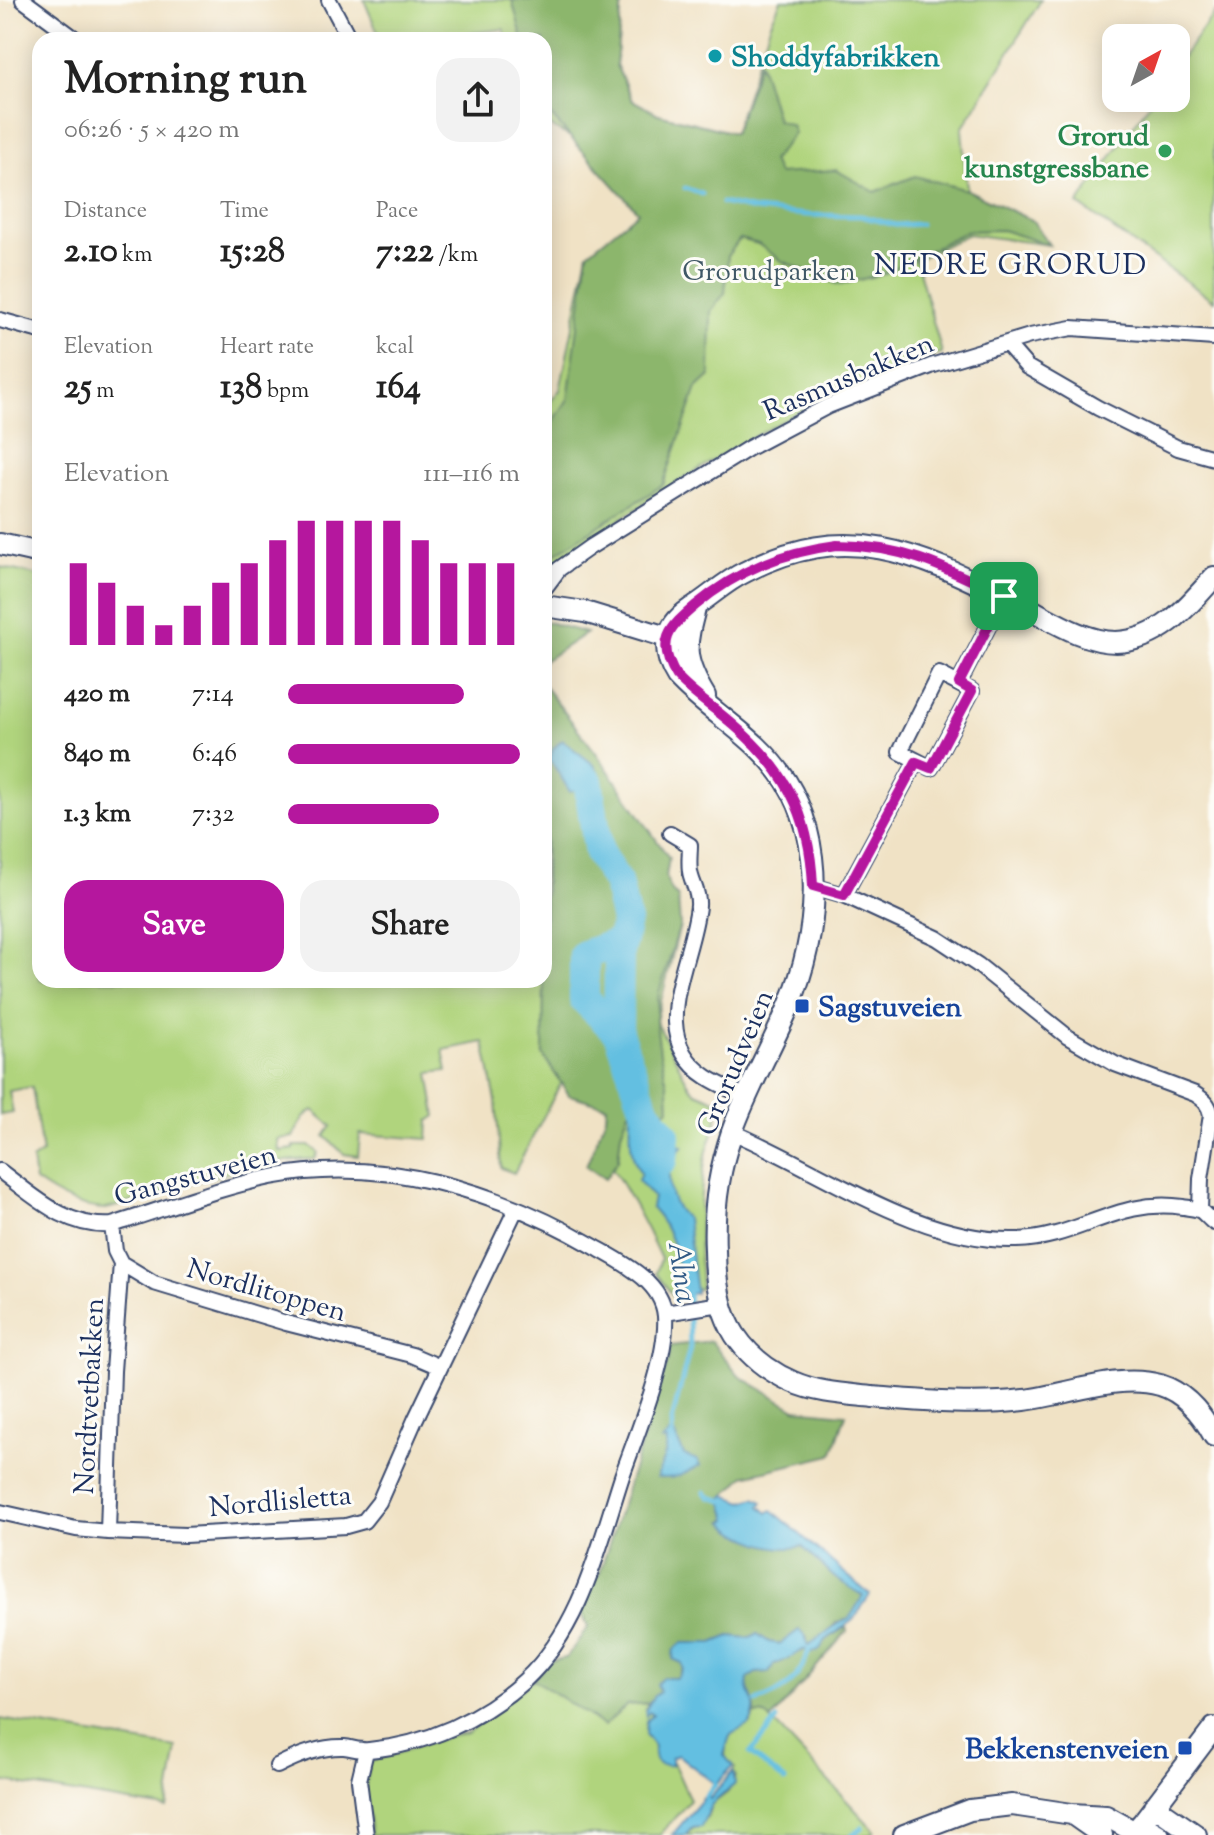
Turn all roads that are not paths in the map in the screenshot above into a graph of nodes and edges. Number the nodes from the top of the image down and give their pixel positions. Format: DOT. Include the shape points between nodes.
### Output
graph roads {
  1 [pos="23,0"];
  2 [pos="329,0"];
  3 [pos="66,32"];
  4 [pos="346,32"];
  5 [pos="0,320"];
  6 [pos="32,329"];
  7 [pos="1214,338"];
  8 [pos="1007,344"];
  9 [pos="1214,458"];
  10 [pos="0,544"];
  11 [pos="32,551"];
  12 [pos="1214,577"];
  13 [pos="552,578"];
  14 [pos="1004,596"];
  15 [pos="552,607"];
  16 [pos="676,640"];
  17 [pos="959,683"];
  18 [pos="916,762"];
  19 [pos="670,833"];
  20 [pos="813,886"];
  21 [pos="844,895"];
  22 [pos="746,1097"];
  23 [pos="732,1132"];
  24 [pos="0,1171"];
  25 [pos="516,1209"];
  26 [pos="1200,1210"];
  27 [pos="1214,1223"];
  28 [pos="112,1225"];
  29 [pos="121,1263"];
  30 [pos="721,1304"];
  31 [pos="671,1312"];
  32 [pos="440,1367"];
  33 [pos="1214,1436"];
  34 [pos="0,1512"];
  35 [pos="108,1532"];
  36 [pos="1214,1728"];
  37 [pos="366,1751"];
  38 [pos="277,1766"];
  39 [pos="1154,1806"];
  40 [pos="1072,1814"];
  41 [pos="1136,1830"];
  42 [pos="366,1835"];
  43 [pos="904,1835"];
  44 [pos="1102,1835"];
  45 [pos="1159,1835"];
  46 [pos="1196,1835"];
  1 -- 3 [label="street"];
  2 -- 4 [label="street"];
  5 -- 6 [label="street"];
  7 -- 8 [label="street, Rasmusbakken" via="1072,328"];
  8 -- 9 [label="street" via="1027,367 1098,408 1178,448"];
  8 -- 13 [label="street, Rasmusbakken" via="931,366 810,415 590,547"];
  10 -- 11 [label="street"];
  12 -- 14 [label="street" via="1164,626 1118,642 1078,633"];
  14 -- 16 [label="street" via="913,555 837,545 796,551 729,580 677,621"];
  14 -- 17 [label="street"];
  15 -- 16 [label="street"];
  16 -- 20 [label="street, Grorudveien" via="666,653 677,677 759,748 786,783 808,834"];
  17 -- 18 [label="street" via="972,691 931,768"];
  17 -- 18 [label="street" via="939,674 900,752"];
  18 -- 21 [label="street"];
  19 -- 22 [label="street" via="690,845 690,875 698,894 675,1007 677,1040 697,1069"];
  20 -- 21 [label="street"];
  20 -- 22 [label="street, Grorudveien" via="798,981"];
  21 -- 26 [label="street" via="937,938 1068,1037 1115,1064 1204,1100 1211,1115"];
  22 -- 23 [label="street, Grorudveien"];
  23 -- 26 [label="street" via="861,1196 981,1238 1039,1238 1137,1206"];
  23 -- 30 [label="street, Grorudveien" via="715,1222"];
  24 -- 28 [label="street, Gangstuveien" via="76,1223"];
  25 -- 28 [label="street, Gangstuveien" via="413,1176 299,1173 254,1181"];
  25 -- 31 [label="street, Gangstuveien" via="627,1265 644,1277"];
  25 -- 32 [label="street, Nordlisletta"];
  26 -- 27 [label="street"];
  28 -- 29 [label="street"];
  29 -- 32 [label="street, Nordlitoppen" via="184,1293"];
  29 -- 35 [label="street, Nordtvetbakken"];
  30 -- 31 [label="street"];
  30 -- 33 [label="street, Grorudveien" via="735,1335 761,1363 817,1390 935,1403 991,1402 1114,1383 1152,1384 1190,1402"];
  31 -- 37 [label="street" via="572,1618 524,1681 488,1707 421,1741"];
  32 -- 35 [label="street, Nordlisletta" via="379,1502 364,1521 185,1535"];
  34 -- 35 [label="street, Nordlisletta"];
  36 -- 39 [label="street"];
  37 -- 38 [label="street" via="312,1751"];
  37 -- 42 [label="street" via="359,1780"];
  39 -- 41 [label="street"];
  39 -- 46 [label="street"];
  40 -- 41 [label="street" via="1106,1816"];
  40 -- 43 [label="street" via="991,1806 948,1816"];
  40 -- 44 [label="street"];
  41 -- 45 [label="street"];
}
